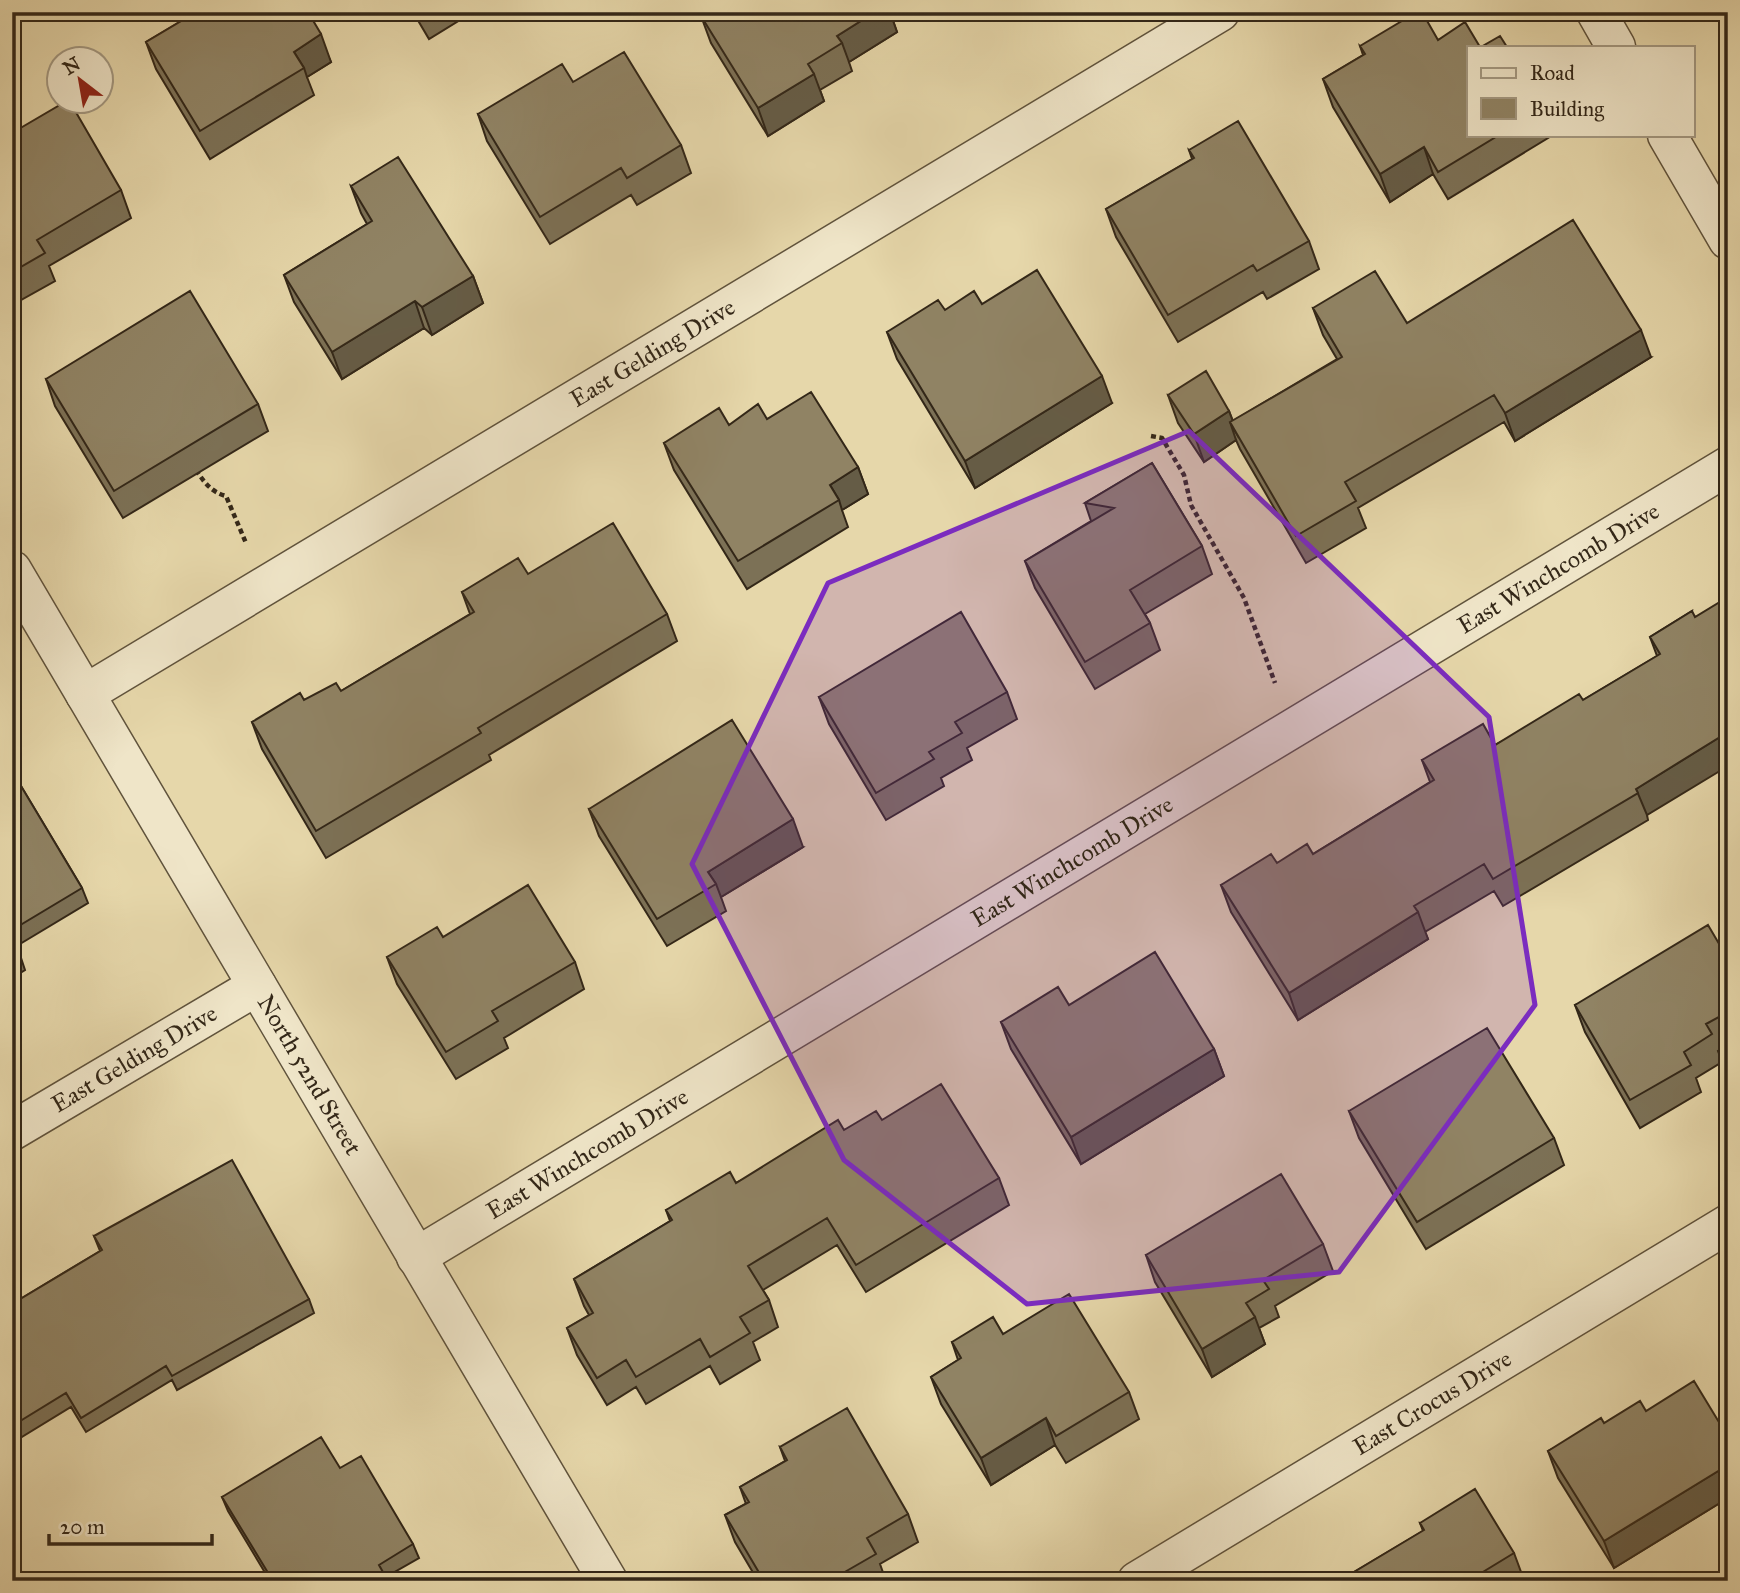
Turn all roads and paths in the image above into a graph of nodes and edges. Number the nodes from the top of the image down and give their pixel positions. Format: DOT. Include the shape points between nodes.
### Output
graph roads {
  1 [pos="1220,12"];
  2 [pos="1596,12"];
  3 [pos="1615,46"];
  4 [pos="1668,136"];
  5 [pos="1728,240"];
  6 [pos="1151,436"];
  7 [pos="194,465"];
  8 [pos="1728,466"];
  9 [pos="246,544"];
  10 [pos="12,570"];
  11 [pos="1277,687"];
  12 [pos="85,694"];
  13 [pos="257,986"];
  14 [pos="12,1131"];
  15 [pos="1728,1224"];
  16 [pos="416,1257"];
  17 [pos="608,1581"];
  18 [pos="1136,1581"];
  1 -- 12 [label="street, East Gelding Drive"];
  2 -- 3 [label="street"];
  4 -- 5 [label="street"];
  6 -- 11 [label="path" via="1162,438 1184,475 1191,505 1244,598"];
  7 -- 9 [label="path" via="204,483 226,496"];
  8 -- 16 [label="street, East Winchcomb Drive"];
  10 -- 12 [label="street, North 52nd Street"];
  12 -- 13 [label="street, North 52nd Street"];
  13 -- 14 [label="street, East Gelding Drive"];
  13 -- 16 [label="street, North 52nd Street"];
  15 -- 18 [label="street, East Crocus Drive"];
  16 -- 17 [label="street, North 52nd Street"];
}
